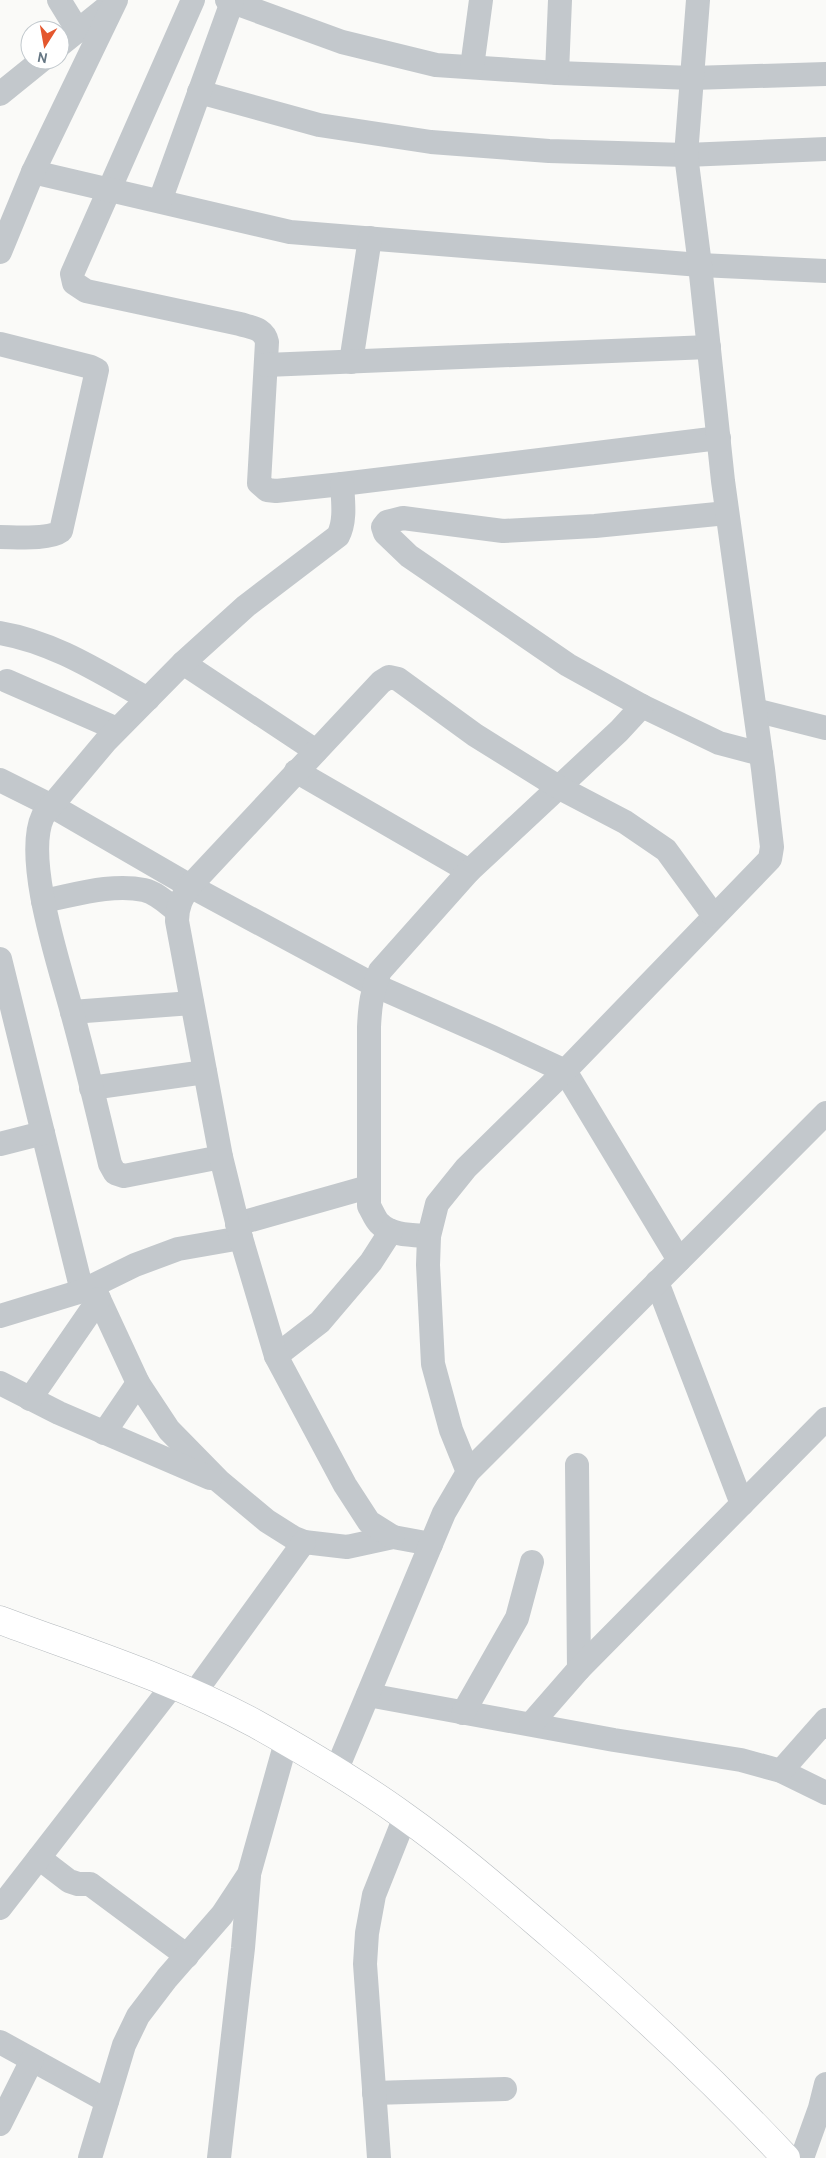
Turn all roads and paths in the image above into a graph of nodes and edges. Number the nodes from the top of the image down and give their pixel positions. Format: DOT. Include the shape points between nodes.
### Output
graph roads {
  1 [pos="59,0"];
  2 [pos="116,0"];
  3 [pos="193,0"];
  4 [pos="481,0"];
  5 [pos="560,0"];
  6 [pos="698,0"];
  7 [pos="229,1"];
  8 [pos="64,20"];
  9 [pos="70,37"];
  10 [pos="472,67"];
  11 [pos="30,70"];
  12 [pos="557,73"];
  13 [pos="826,74"];
  14 [pos="692,78"];
  15 [pos="199,92"];
  16 [pos="0,94"];
  17 [pos="826,149"];
  18 [pos="686,155"];
  19 [pos="33,172"];
  20 [pos="108,189"];
  21 [pos="160,201"];
  22 [pos="370,238"];
  23 [pos="0,252"];
  24 [pos="700,265"];
  25 [pos="826,270"];
  26 [pos="0,344"];
  27 [pos="709,348"];
  28 [pos="351,362"];
  29 [pos="266,365"];
  30 [pos="719,438"];
  31 [pos="343,491"];
  32 [pos="728,513"];
  33 [pos="0,537"];
  34 [pos="0,632"];
  35 [pos="183,663"];
  36 [pos="6,681"];
  37 [pos="148,699"];
  38 [pos="639,708"];
  39 [pos="755,710"];
  40 [pos="826,728"];
  41 [pos="118,729"];
  42 [pos="316,751"];
  43 [pos="762,762"];
  44 [pos="296,771"];
  45 [pos="0,780"];
  46 [pos="560,788"];
  47 [pos="52,806"];
  48 [pos="469,872"];
  49 [pos="190,886"];
  50 [pos="43,901"];
  51 [pos="177,911"];
  52 [pos="714,916"];
  53 [pos="0,958"];
  54 [pos="374,985"];
  55 [pos="192,1003"];
  56 [pos="72,1012"];
  57 [pos="564,1071"];
  58 [pos="205,1072"];
  59 [pos="91,1088"];
  60 [pos="826,1113"];
  61 [pos="44,1133"];
  62 [pos="0,1144"];
  63 [pos="221,1157"];
  64 [pos="368,1187"];
  65 [pos="239,1231"];
  66 [pos="392,1231"];
  67 [pos="429,1236"];
  68 [pos="680,1260"];
  69 [pos="657,1282"];
  70 [pos="92,1292"];
  71 [pos="0,1316"];
  72 [pos="276,1356"];
  73 [pos="0,1383"];
  74 [pos="138,1383"];
  75 [pos="30,1399"];
  76 [pos="826,1419"];
  77 [pos="104,1433"];
  78 [pos="577,1465"];
  79 [pos="468,1472"];
  80 [pos="219,1481"];
  81 [pos="742,1504"];
  82 [pos="393,1537"];
  83 [pos="304,1542"];
  84 [pos="431,1544"];
  85 [pos="532,1562"];
  86 [pos="0,1620"];
  87 [pos="579,1669"];
  88 [pos="183,1690"];
  89 [pos="368,1695"];
  90 [pos="464,1713"];
  91 [pos="826,1720"];
  92 [pos="531,1724"];
  93 [pos="286,1742"];
  94 [pos="336,1771"];
  95 [pos="781,1771"];
  96 [pos="826,1793"];
  97 [pos="404,1816"];
  98 [pos="39,1858"];
  99 [pos="249,1874"];
  100 [pos="0,1908"];
  101 [pos="187,1956"];
  102 [pos="0,2042"];
  103 [pos="32,2060"];
  104 [pos="826,2084"];
  105 [pos="505,2089"];
  106 [pos="374,2093"];
  107 [pos="107,2102"];
  108 [pos="0,2124"];
  109 [pos="90,2158"];
  110 [pos="219,2158"];
  111 [pos="379,2158"];
  112 [pos="786,2158"];
  113 [pos="802,2158"];
  1 -- 8 [label="street"];
  2 -- 9 [label="street"];
  2 -- 19 [label="street"];
  3 -- 20 [label="street"];
  4 -- 10 [label="street"];
  5 -- 12 [label="street"];
  6 -- 14 [label="street"];
  7 -- 10 [label="street" via="335,39 436,65"];
  7 -- 15 [label="street"];
  10 -- 12 [label="street"];
  11 -- 16 [label="street"];
  12 -- 14 [label="street"];
  13 -- 14 [label="street"];
  14 -- 18 [label="street"];
  15 -- 18 [label="street" via="308,122 430,142 550,151"];
  15 -- 21 [label="street"];
  17 -- 18 [label="street"];
  18 -- 24 [label="street"];
  19 -- 20 [label="street"];
  19 -- 23 [label="street"];
  20 -- 21 [label="street"];
  20 -- 29 [label="street" via="72,274 74,283 86,291 249,327 266,335"];
  21 -- 22 [label="street" via="280,230"];
  22 -- 24 [label="street"];
  22 -- 28 [label="street"];
  24 -- 25 [label="street"];
  24 -- 27 [label="street"];
  26 -- 33 [label="street" via="96,370 61,531 47,536"];
  27 -- 28 [label="street"];
  27 -- 30 [label="street"];
  28 -- 29 [label="street"];
  29 -- 31 [label="street" via="259,483 267,490 276,491"];
  30 -- 31 [label="street"];
  30 -- 32 [label="street"];
  31 -- 35 [label="street" via="343,521 338,536 246,606"];
  32 -- 38 [label="street" via="503,531 403,518 387,522 384,527 385,533 409,556 568,665"];
  32 -- 39 [label="street"];
  34 -- 37 [label="street" via="67,655"];
  35 -- 37 [label="street"];
  35 -- 42 [label="street"];
  36 -- 41 [label="street"];
  37 -- 41 [label="street"];
  38 -- 43 [label="street"];
  38 -- 46 [label="street"];
  39 -- 40 [label="street"];
  39 -- 43 [label="street"];
  41 -- 47 [label="street"];
  42 -- 44 [label="street"];
  42 -- 46 [label="street" via="389,677 398,679 475,735"];
  43 -- 52 [label="street" via="772,847 770,859"];
  44 -- 48 [label="street"];
  44 -- 49 [label="street"];
  45 -- 47 [label="street"];
  46 -- 48 [label="street"];
  46 -- 52 [label="street" via="625,822 666,850"];
  47 -- 49 [label="street"];
  47 -- 50 [label="street" via="38,827 36,845"];
  48 -- 54 [label="street" via="380,971"];
  49 -- 51 [label="street" via="180,899"];
  49 -- 54 [label="street"];
  50 -- 51 [label="street" via="123,888 145,890"];
  50 -- 56 [label="street"];
  51 -- 55 [label="street"];
  52 -- 57 [label="street"];
  53 -- 61 [label="street"];
  54 -- 57 [label="street"];
  54 -- 64 [label="street" via="369,1027"];
  55 -- 56 [label="street"];
  55 -- 58 [label="street"];
  56 -- 59 [label="street"];
  57 -- 67 [label="street" via="466,1168 437,1204"];
  57 -- 68 [label="street"];
  58 -- 59 [label="street"];
  58 -- 63 [label="street"];
  59 -- 63 [label="street" via="115,1173 124,1176"];
  60 -- 68 [label="street"];
  61 -- 62 [label="street"];
  61 -- 70 [label="street"];
  63 -- 65 [label="street"];
  64 -- 65 [label="street"];
  64 -- 66 [label="street" via="369,1206 379,1223"];
  65 -- 70 [label="street" via="135,1264"];
  65 -- 72 [label="street"];
  66 -- 67 [label="street"];
  66 -- 72 [label="street" via="371,1262 320,1322"];
  67 -- 79 [label="street" via="433,1364 451,1430"];
  68 -- 69 [label="street"];
  69 -- 79 [label="street"];
  69 -- 81 [label="street"];
  70 -- 71 [label="street"];
  70 -- 74 [label="street"];
  70 -- 75 [label="street"];
  72 -- 82 [label="street" via="345,1485 370,1522"];
  73 -- 75 [label="street"];
  74 -- 77 [label="street"];
  74 -- 80 [label="street" via="169,1430"];
  75 -- 77 [label="street"];
  76 -- 81 [label="street"];
  77 -- 80 [label="street"];
  78 -- 87 [label="street"];
  79 -- 84 [label="street" via="444,1513"];
  80 -- 83 [label="street" via="266,1521"];
  81 -- 87 [label="street"];
  82 -- 83 [label="street" via="348,1547"];
  82 -- 84 [label="street"];
  83 -- 88 [label="street"];
  84 -- 89 [label="street"];
  85 -- 90 [label="street" via="517,1618"];
  86 -- 88 [label="main road"];
  87 -- 92 [label="street"];
  88 -- 93 [label="main road" via="254,1723"];
  88 -- 98 [label="street"];
  89 -- 90 [label="street"];
  89 -- 94 [label="street"];
  90 -- 92 [label="street"];
  91 -- 95 [label="street"];
  92 -- 95 [label="street" via="741,1760"];
  93 -- 94 [label="main road"];
  93 -- 99 [label="street"];
  94 -- 97 [label="main road"];
  95 -- 96 [label="street"];
  97 -- 106 [label="street" via="374,1895 368,1933 365,1964"];
  97 -- 112 [label="main road" via="594,1972 691,2060"];
  98 -- 100 [label="street"];
  98 -- 101 [label="street" via="70,1880 90,1884"];
  99 -- 101 [label="street" via="222,1915"];
  99 -- 110 [label="street"];
  101 -- 107 [label="street" via="138,2016 124,2046"];
  102 -- 103 [label="street"];
  103 -- 107 [label="street"];
  103 -- 108 [label="street"];
  104 -- 113 [label="street"];
  105 -- 106 [label="street"];
  106 -- 111 [label="street"];
  107 -- 109 [label="street"];
}
